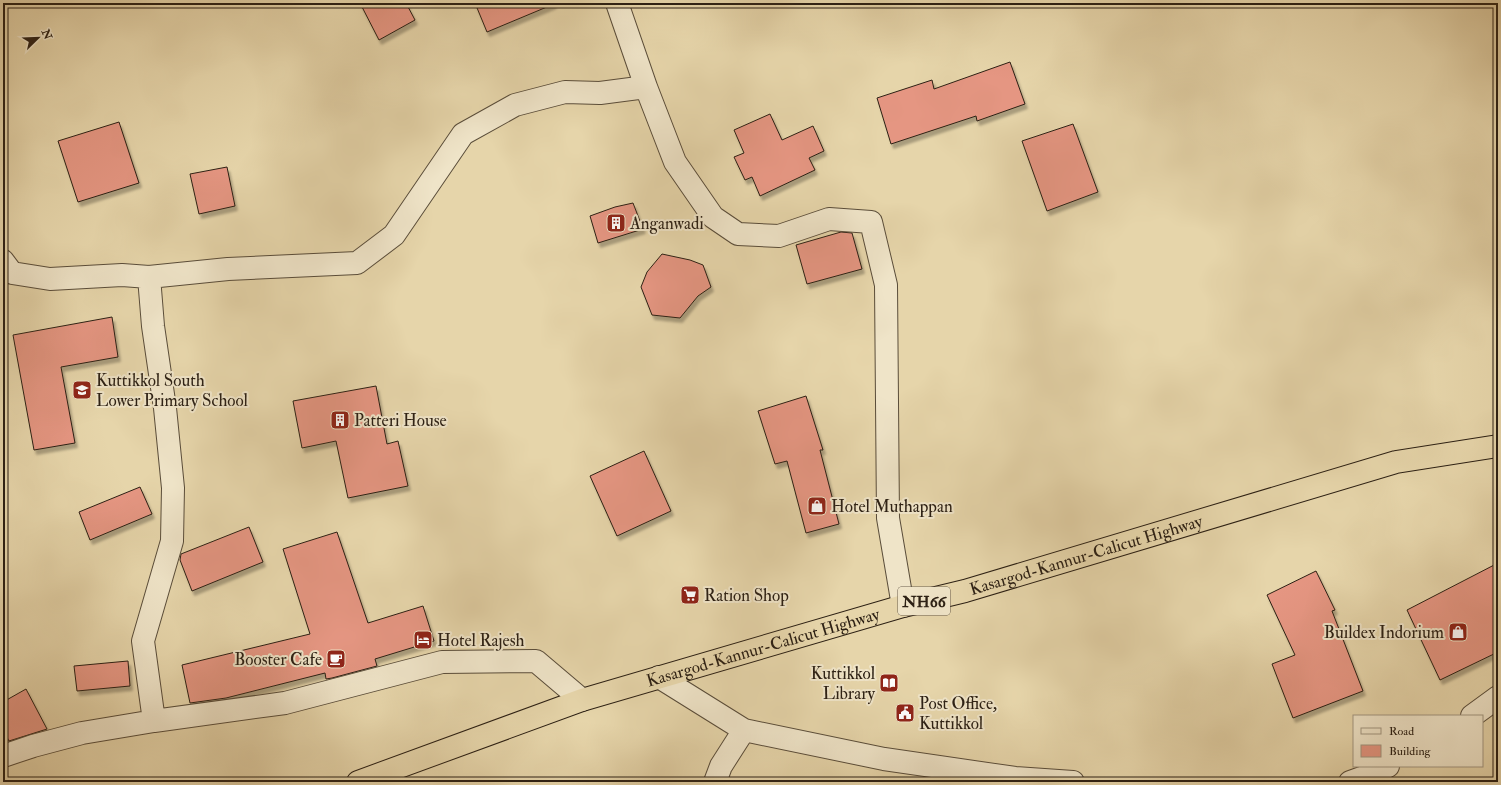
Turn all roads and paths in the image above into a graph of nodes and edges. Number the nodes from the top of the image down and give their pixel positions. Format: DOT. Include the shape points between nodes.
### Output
graph roads {
  1 [pos="617,3"];
  2 [pos="646,88"];
  3 [pos="3,261"];
  4 [pos="149,277"];
  5 [pos="1498,446"];
  6 [pos="903,606"];
  7 [pos="659,677"];
  8 [pos="1498,697"];
  9 [pos="582,700"];
  10 [pos="1473,715"];
  11 [pos="154,721"];
  12 [pos="744,730"];
  13 [pos="3,756"];
  14 [pos="1386,767"];
  15 [pos="358,782"];
  16 [pos="715,782"];
  17 [pos="1073,782"];
  18 [pos="1350,782"];
  1 -- 2 [label="street"];
  2 -- 4 [label="street" via="600,93 566,92 515,105 463,134 394,236 356,263 228,269"];
  2 -- 6 [label="street" via="675,162 713,217 738,234 779,236 829,219 871,222 886,285 888,518"];
  3 -- 4 [label="street" via="12,273 50,278"];
  4 -- 11 [label="street" via="173,488 172,541 143,641"];
  5 -- 6 [label="highway, Kasargod-Kannur-Calicut Highway / NH66" via="1396,462 965,591"];
  6 -- 7 [label="highway, Kasargod-Kannur-Calicut Highway / NH66"];
  7 -- 9 [label="highway, Kasargod-Kannur-Calicut Highway / NH66"];
  7 -- 12 [label="street"];
  8 -- 10 [label="street"];
  9 -- 11 [label="street" via="536,661 442,662 285,702"];
  9 -- 15 [label="highway, Kasargod-Kannur-Calicut Highway / NH66"];
  11 -- 13 [label="street" via="82,733"];
  12 -- 16 [label="street" via="721,766"];
  12 -- 17 [label="street" via="884,759 1015,778"];
  14 -- 18 [label="street"];
}
